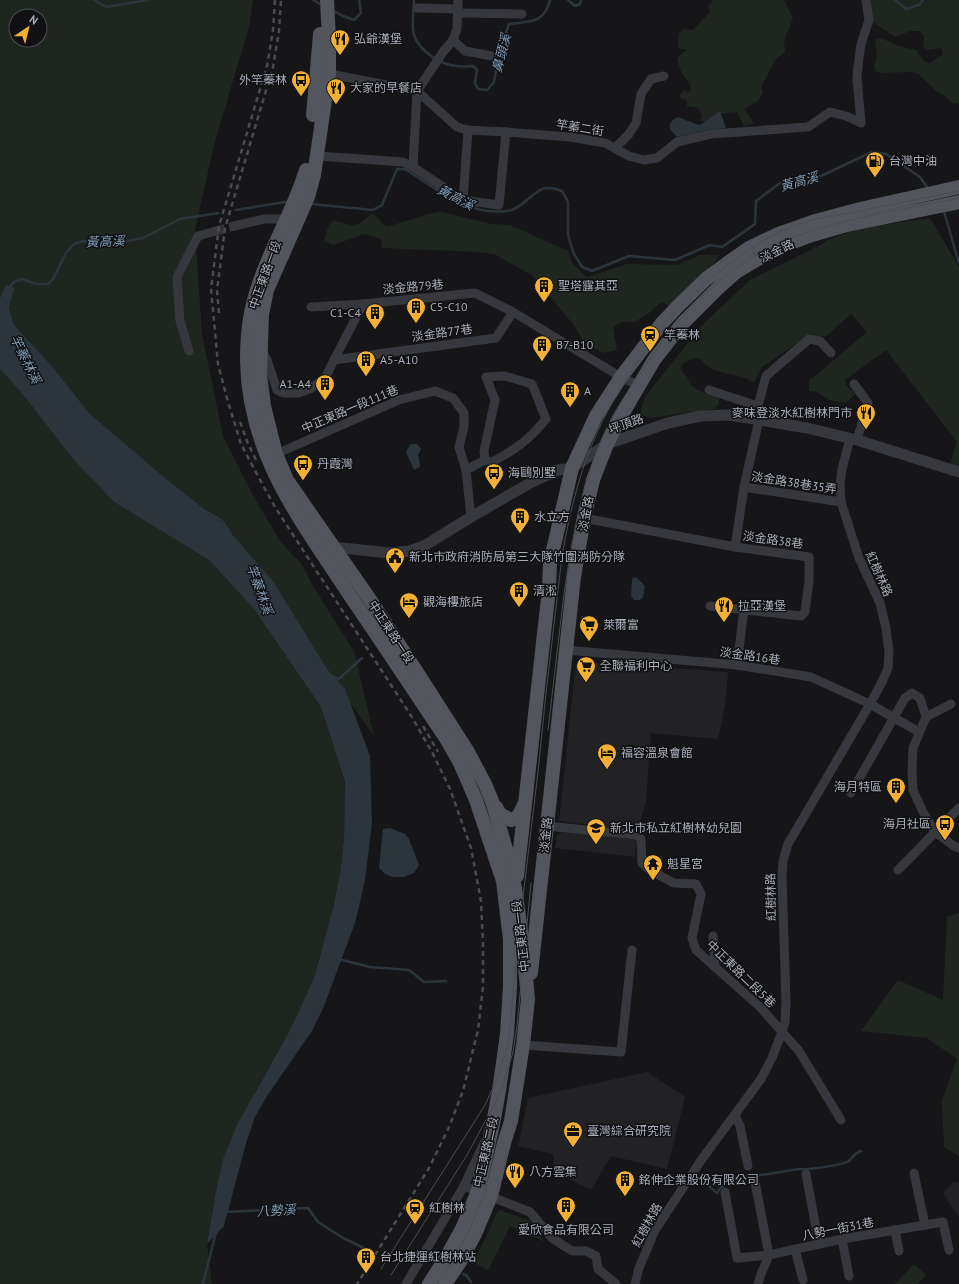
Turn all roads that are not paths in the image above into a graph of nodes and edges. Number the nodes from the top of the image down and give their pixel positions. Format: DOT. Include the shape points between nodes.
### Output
graph roads {
  1 [pos="320,0"];
  2 [pos="328,0"];
  3 [pos="866,0"];
  4 [pos="458,7"];
  5 [pos="417,8"];
  6 [pos="522,14"];
  7 [pos="325,38"];
  8 [pos="453,40"];
  9 [pos="492,56"];
  10 [pos="323,73"];
  11 [pos="664,76"];
  12 [pos="417,91"];
  13 [pos="468,130"];
  14 [pos="506,132"];
  15 [pos="615,148"];
  16 [pos="318,156"];
  17 [pos="413,167"];
  18 [pos="955,188"];
  19 [pos="303,195"];
  20 [pos="463,200"];
  21 [pos="957,202"];
  22 [pos="290,224"];
  23 [pos="234,226"];
  24 [pos="216,231"];
  25 [pos="363,304"];
  26 [pos="311,307"];
  27 [pos="513,312"];
  28 [pos="260,348"];
  29 [pos="189,351"];
  30 [pos="831,354"];
  31 [pos="334,360"];
  32 [pos="621,377"];
  33 [pos="854,384"];
  34 [pos="639,386"];
  35 [pos="709,390"];
  36 [pos="758,406"];
  37 [pos="759,420"];
  38 [pos="853,439"];
  39 [pos="607,444"];
  40 [pos="276,454"];
  41 [pos="485,460"];
  42 [pos="572,468"];
  43 [pos="466,470"];
  44 [pos="959,472"];
  45 [pos="744,487"];
  46 [pos="841,502"];
  47 [pos="471,517"];
  48 [pos="584,518"];
  49 [pos="735,547"];
  50 [pos="329,551"];
  51 [pos="710,606"];
  52 [pos="744,609"];
  53 [pos="566,650"];
  54 [pos="737,665"];
  55 [pos="870,704"];
  56 [pos="951,704"];
  57 [pos="894,717"];
  58 [pos="926,717"];
  59 [pos="919,732"];
  60 [pos="851,793"];
  61 [pos="492,801"];
  62 [pos="525,802"];
  63 [pos="959,808"];
  64 [pos="547,826"];
  65 [pos="935,832"];
  66 [pos="959,848"];
  67 [pos="898,870"];
  68 [pos="515,888"];
  69 [pos="713,936"];
  70 [pos="510,940"];
  71 [pos="632,950"];
  72 [pos="715,967"];
  73 [pos="528,999"];
  74 [pos="782,1032"];
  75 [pos="507,1034"];
  76 [pos="523,1045"];
  77 [pos="735,1115"];
  78 [pos="841,1120"];
  79 [pos="493,1124"];
  80 [pos="748,1166"];
  81 [pos="914,1172"];
  82 [pos="806,1174"];
  83 [pos="755,1182"];
  84 [pos="464,1186"];
  85 [pos="478,1191"];
  86 [pos="725,1192"];
  87 [pos="492,1196"];
  88 [pos="925,1225"];
  89 [pos="895,1230"];
  90 [pos="842,1240"];
  91 [pos="819,1244"];
  92 [pos="795,1249"];
  93 [pos="949,1250"];
  94 [pos="899,1251"];
  95 [pos="769,1255"];
  96 [pos="849,1276"];
  97 [pos="802,1280"];
  98 [pos="406,1284"];
  99 [pos="429,1284"];
  100 [pos="445,1284"];
  101 [pos="616,1284"];
  102 [pos="635,1284"];
  103 [pos="758,1284"];
  1 -- 7 [label="main road"];
  2 -- 7 [label="main road"];
  3 -- 15 [label="street, 竿蓁二街" via="868,20 857,72 861,123 830,112 808,127 711,134 677,142 657,158 644,160 629,156"];
  4 -- 5 [label="street"];
  4 -- 6 [label="street"];
  4 -- 8 [label="street" via="457,29"];
  7 -- 10 [label="main road"];
  8 -- 9 [label="street" via="465,51"];
  8 -- 12 [label="street"];
  10 -- 12 [label="street"];
  10 -- 16 [label="main road"];
  10 -- 19 [label="main road"];
  11 -- 15 [label="street" via="651,79 641,94 636,123"];
  12 -- 13 [label="street, 竿蓁二街" via="457,127"];
  12 -- 17 [label="street"];
  13 -- 14 [label="street, 竿蓁二街"];
  13 -- 20 [label="street"];
  14 -- 15 [label="street, 竿蓁二街" via="570,137 604,143"];
  14 -- 20 [label="street" via="499,206"];
  16 -- 17 [label="street" via="403,162"];
  16 -- 19 [label="main road"];
  17 -- 20 [label="street"];
  18 -- 32 [label="main road, 淡金路" via="812,222 749,248 706,279 678,306"];
  19 -- 22 [label="main road"];
  21 -- 34 [label="main road, 淡金路" via="812,235 785,245 736,272 682,324 654,360"];
  22 -- 23 [label="street" via="264,219"];
  22 -- 28 [label="main road, 中正東路一段" via="267,290"];
  22 -- 50 [label="main road, 中正東路一段" via="271,252 251,312 247,344 247,379 251,408 267,458 278,481"];
  24 -- 29 [label="street" via="198,236 177,276 180,321"];
  25 -- 26 [label="street, 淡金路79巷"];
  25 -- 27 [label="street, 淡金路79巷" via="475,293"];
  25 -- 31 [label="street"];
  27 -- 31 [label="street, 淡金路77巷" via="496,338"];
  27 -- 32 [label="street"];
  28 -- 31 [label="street" via="277,390 284,393 298,394 310,389 325,378"];
  28 -- 40 [label="main road, 中正東路一段" via="264,406"];
  30 -- 36 [label="street" via="820,341 809,339 766,376"];
  32 -- 34 [label="street"];
  32 -- 42 [label="main road, 淡金路" via="596,416"];
  33 -- 38 [label="street, 紅樹林路" via="868,403"];
  34 -- 39 [label="main road, 淡金路"];
  35 -- 36 [label="street"];
  36 -- 37 [label="street"];
  37 -- 38 [label="street, 坪頂路"];
  37 -- 39 [label="street, 坪頂路" via="701,416 668,423"];
  37 -- 45 [label="street"];
  38 -- 44 [label="street, 坪頂路"];
  38 -- 46 [label="street, 紅樹林路" via="842,469"];
  39 -- 42 [label="street, 坪頂路"];
  39 -- 48 [label="main road, 淡金路" via="593,480"];
  40 -- 43 [label="street, 中正東路一段111巷" via="399,400 435,391 453,398 464,413 460,447"];
  40 -- 50 [label="main road, 中正東路一段" via="287,480"];
  41 -- 41 [label="street" via="484,451 495,400 486,377 505,376 532,384 546,419 534,434 508,453 492,462"];
  41 -- 43 [label="street"];
  42 -- 47 [label="street, 坪頂路" via="558,470 530,483"];
  42 -- 62 [label="main road, 淡金路" via="550,562"];
  43 -- 47 [label="street, 中正東路一段111巷"];
  45 -- 46 [label="street, 淡金路38巷35弄"];
  45 -- 49 [label="street"];
  46 -- 55 [label="street, 紅樹林路" via="859,558 880,603 886,628 888,668"];
  47 -- 50 [label="street, 坪頂路" via="424,546 409,551 389,554"];
  48 -- 49 [label="street, 淡金路38巷"];
  48 -- 53 [label="main road, 淡金路"];
  49 -- 52 [label="street, 淡金路38巷" via="809,557 812,582 802,616"];
  50 -- 61 [label="main road, 中正東路一段" via="371,601 458,735"];
  50 -- 70 [label="main road, 中正東路一段" via="460,763 476,800 502,881"];
  51 -- 52 [label="street, 淡金路38巷"];
  52 -- 54 [label="street"];
  53 -- 54 [label="street, 淡金路16巷"];
  53 -- 64 [label="main road, 淡金路"];
  54 -- 55 [label="street, 淡金路16巷" via="811,677"];
  55 -- 57 [label="street, 淡金路16巷"];
  55 -- 74 [label="street, 紅樹林路" via="788,844 783,861 786,1003"];
  56 -- 58 [label="street"];
  57 -- 58 [label="street" via="905,698 912,693 920,698"];
  57 -- 59 [label="street, 淡金路16巷"];
  57 -- 60 [label="street"];
  58 -- 59 [label="street"];
  59 -- 65 [label="street" via="913,748 914,790"];
  61 -- 62 [label="main road" via="500,814 511,820 518,817"];
  61 -- 68 [label="main road, 中正東路一段"];
  62 -- 68 [label="main road, 淡金路"];
  63 -- 65 [label="street"];
  64 -- 72 [label="street, 中正東路二段5巷" via="636,835 641,839 642,863 674,883 696,884 701,894 692,938 696,950"];
  64 -- 73 [label="main road, 淡金路"];
  65 -- 66 [label="street"];
  65 -- 67 [label="street"];
  68 -- 70 [label="main road"];
  68 -- 73 [label="main road, 中正東路一段"];
  69 -- 72 [label="street"];
  70 -- 75 [label="main road, 中正東路一段"];
  71 -- 76 [label="street" via="621,1052"];
  72 -- 74 [label="street, 中正東路二段5巷" via="761,1008"];
  73 -- 76 [label="main road, 中正東路一段"];
  74 -- 77 [label="street, 紅樹林路" via="761,1079"];
  74 -- 78 [label="street, 中正東路二段5巷" via="799,1051"];
  75 -- 79 [label="main road, 中正東路二段"];
  76 -- 87 [label="main road, 中正東路二段" via="511,1121"];
  77 -- 80 [label="street" via="740,1126"];
  77 -- 102 [label="street, 紅樹林路" via="655,1230"];
  79 -- 84 [label="street"];
  79 -- 85 [label="main road, 中正東路二段"];
  81 -- 88 [label="street"];
  82 -- 91 [label="street"];
  83 -- 95 [label="street"];
  84 -- 85 [label="street"];
  84 -- 98 [label="street"];
  85 -- 87 [label="street"];
  85 -- 99 [label="main road, 中正東路二段" via="462,1229"];
  86 -- 95 [label="street, 八勢一街31巷" via="737,1258"];
  87 -- 100 [label="main road, 中正東路二段" via="475,1234"];
  87 -- 101 [label="street" via="530,1212 552,1238 572,1251 586,1251 596,1256 598,1269"];
  88 -- 89 [label="street, 八勢一街31巷"];
  88 -- 93 [label="street, 八勢一街31巷" via="943,1222"];
  89 -- 90 [label="street, 八勢一街31巷"];
  89 -- 94 [label="street"];
  90 -- 91 [label="street, 八勢一街31巷"];
  90 -- 96 [label="street"];
  91 -- 92 [label="street, 八勢一街31巷"];
  92 -- 95 [label="street, 八勢一街31巷"];
  92 -- 97 [label="street"];
  95 -- 103 [label="street"];
}
